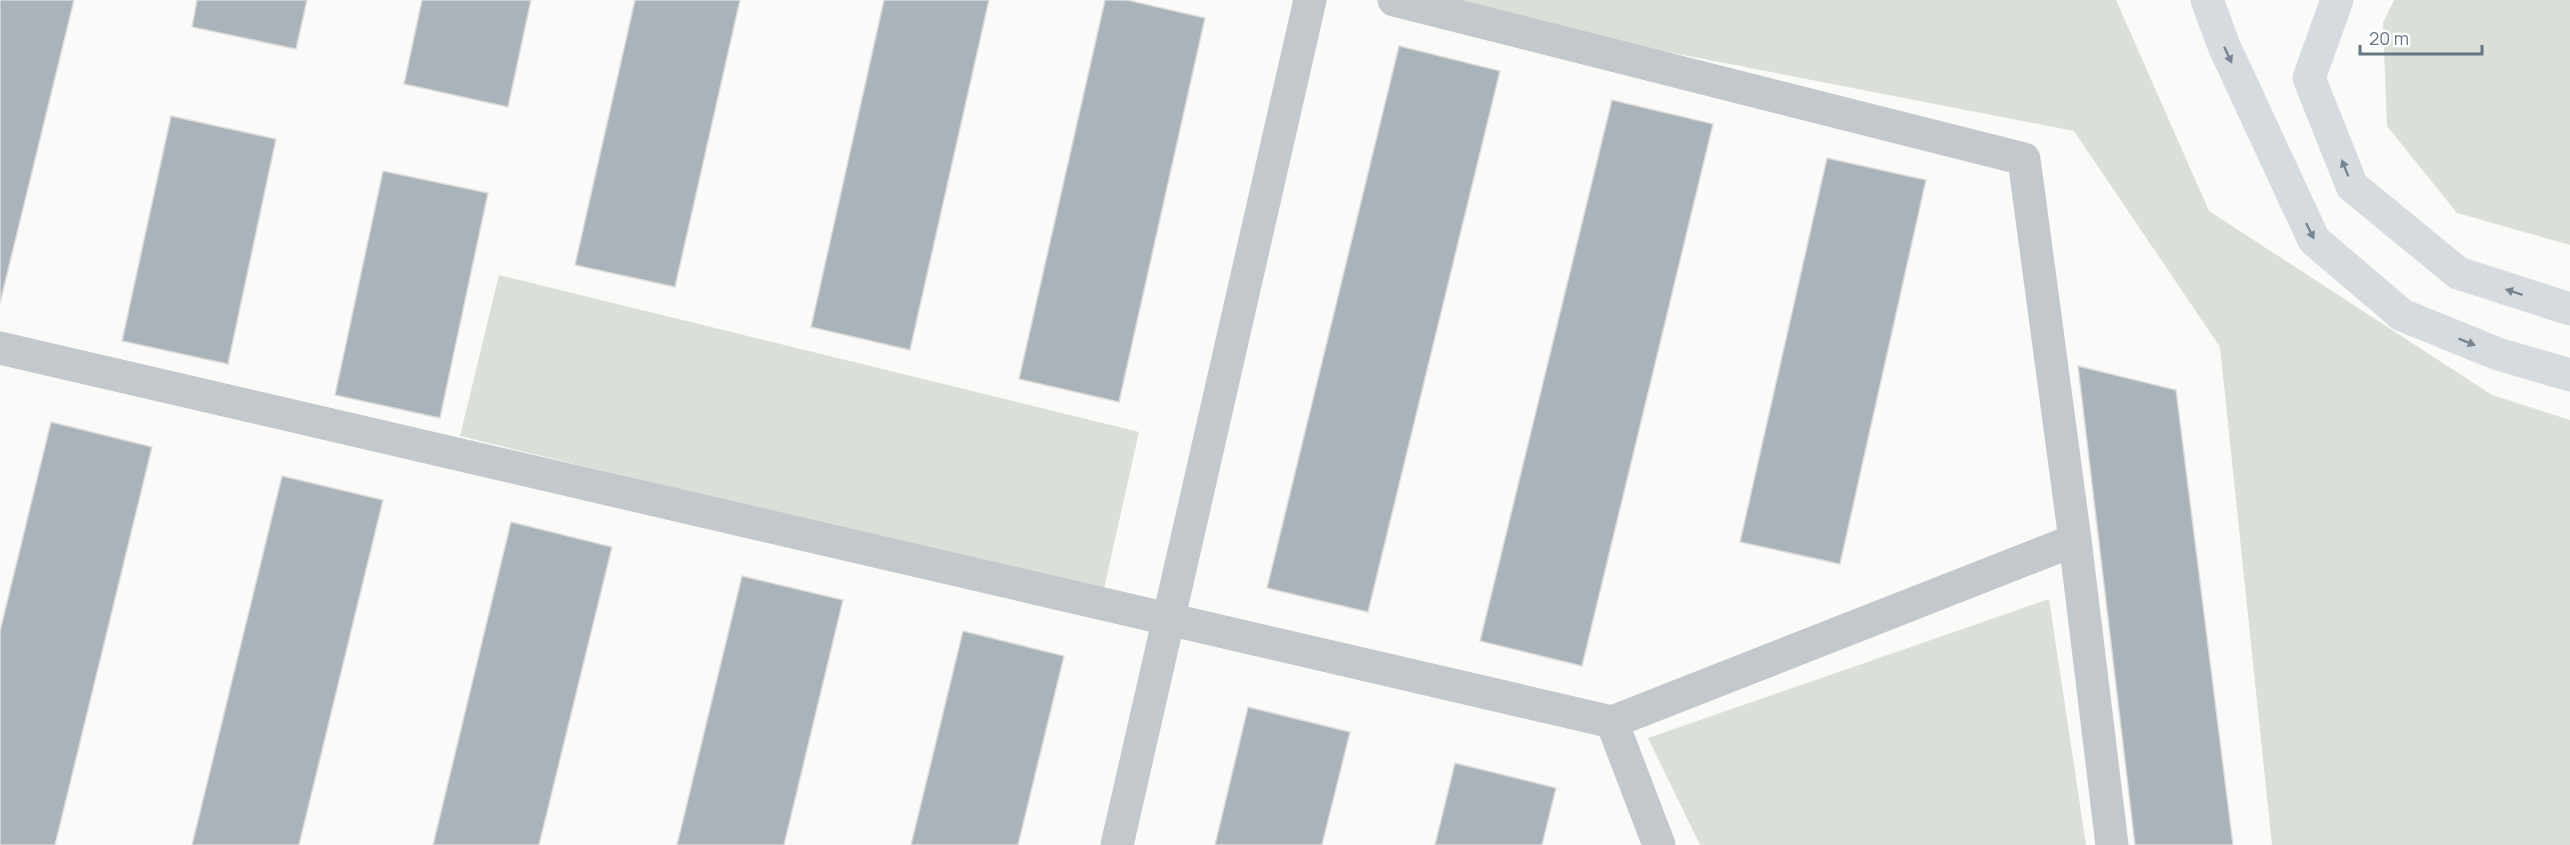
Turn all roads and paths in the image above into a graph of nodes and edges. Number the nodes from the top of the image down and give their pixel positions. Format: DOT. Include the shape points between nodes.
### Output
graph roads {
  1 [pos="1310,0"];
  2 [pos="1394,0"];
  3 [pos="2207,0"];
  4 [pos="2337,0"];
  5 [pos="2570,309"];
  6 [pos="0,348"];
  7 [pos="2570,375"];
  8 [pos="2075,540"];
  9 [pos="1168,617"];
  10 [pos="1612,722"];
  11 [pos="1117,845"];
  12 [pos="1659,845"];
  13 [pos="2112,845"];
  1 -- 9 [label="street"];
  2 -- 8 [label="street" via="2024,159"];
  3 -- 7 [label="main road, one-way" via="2224,46 2314,240 2402,315 2498,354"];
  5 -- 4 [label="main road, one-way" via="2458,273 2352,186 2309,78"];
  6 -- 9 [label="street"];
  8 -- 10 [label="street"];
  8 -- 13 [label="street"];
  9 -- 10 [label="street"];
  9 -- 11 [label="street"];
  10 -- 12 [label="street"];
}
